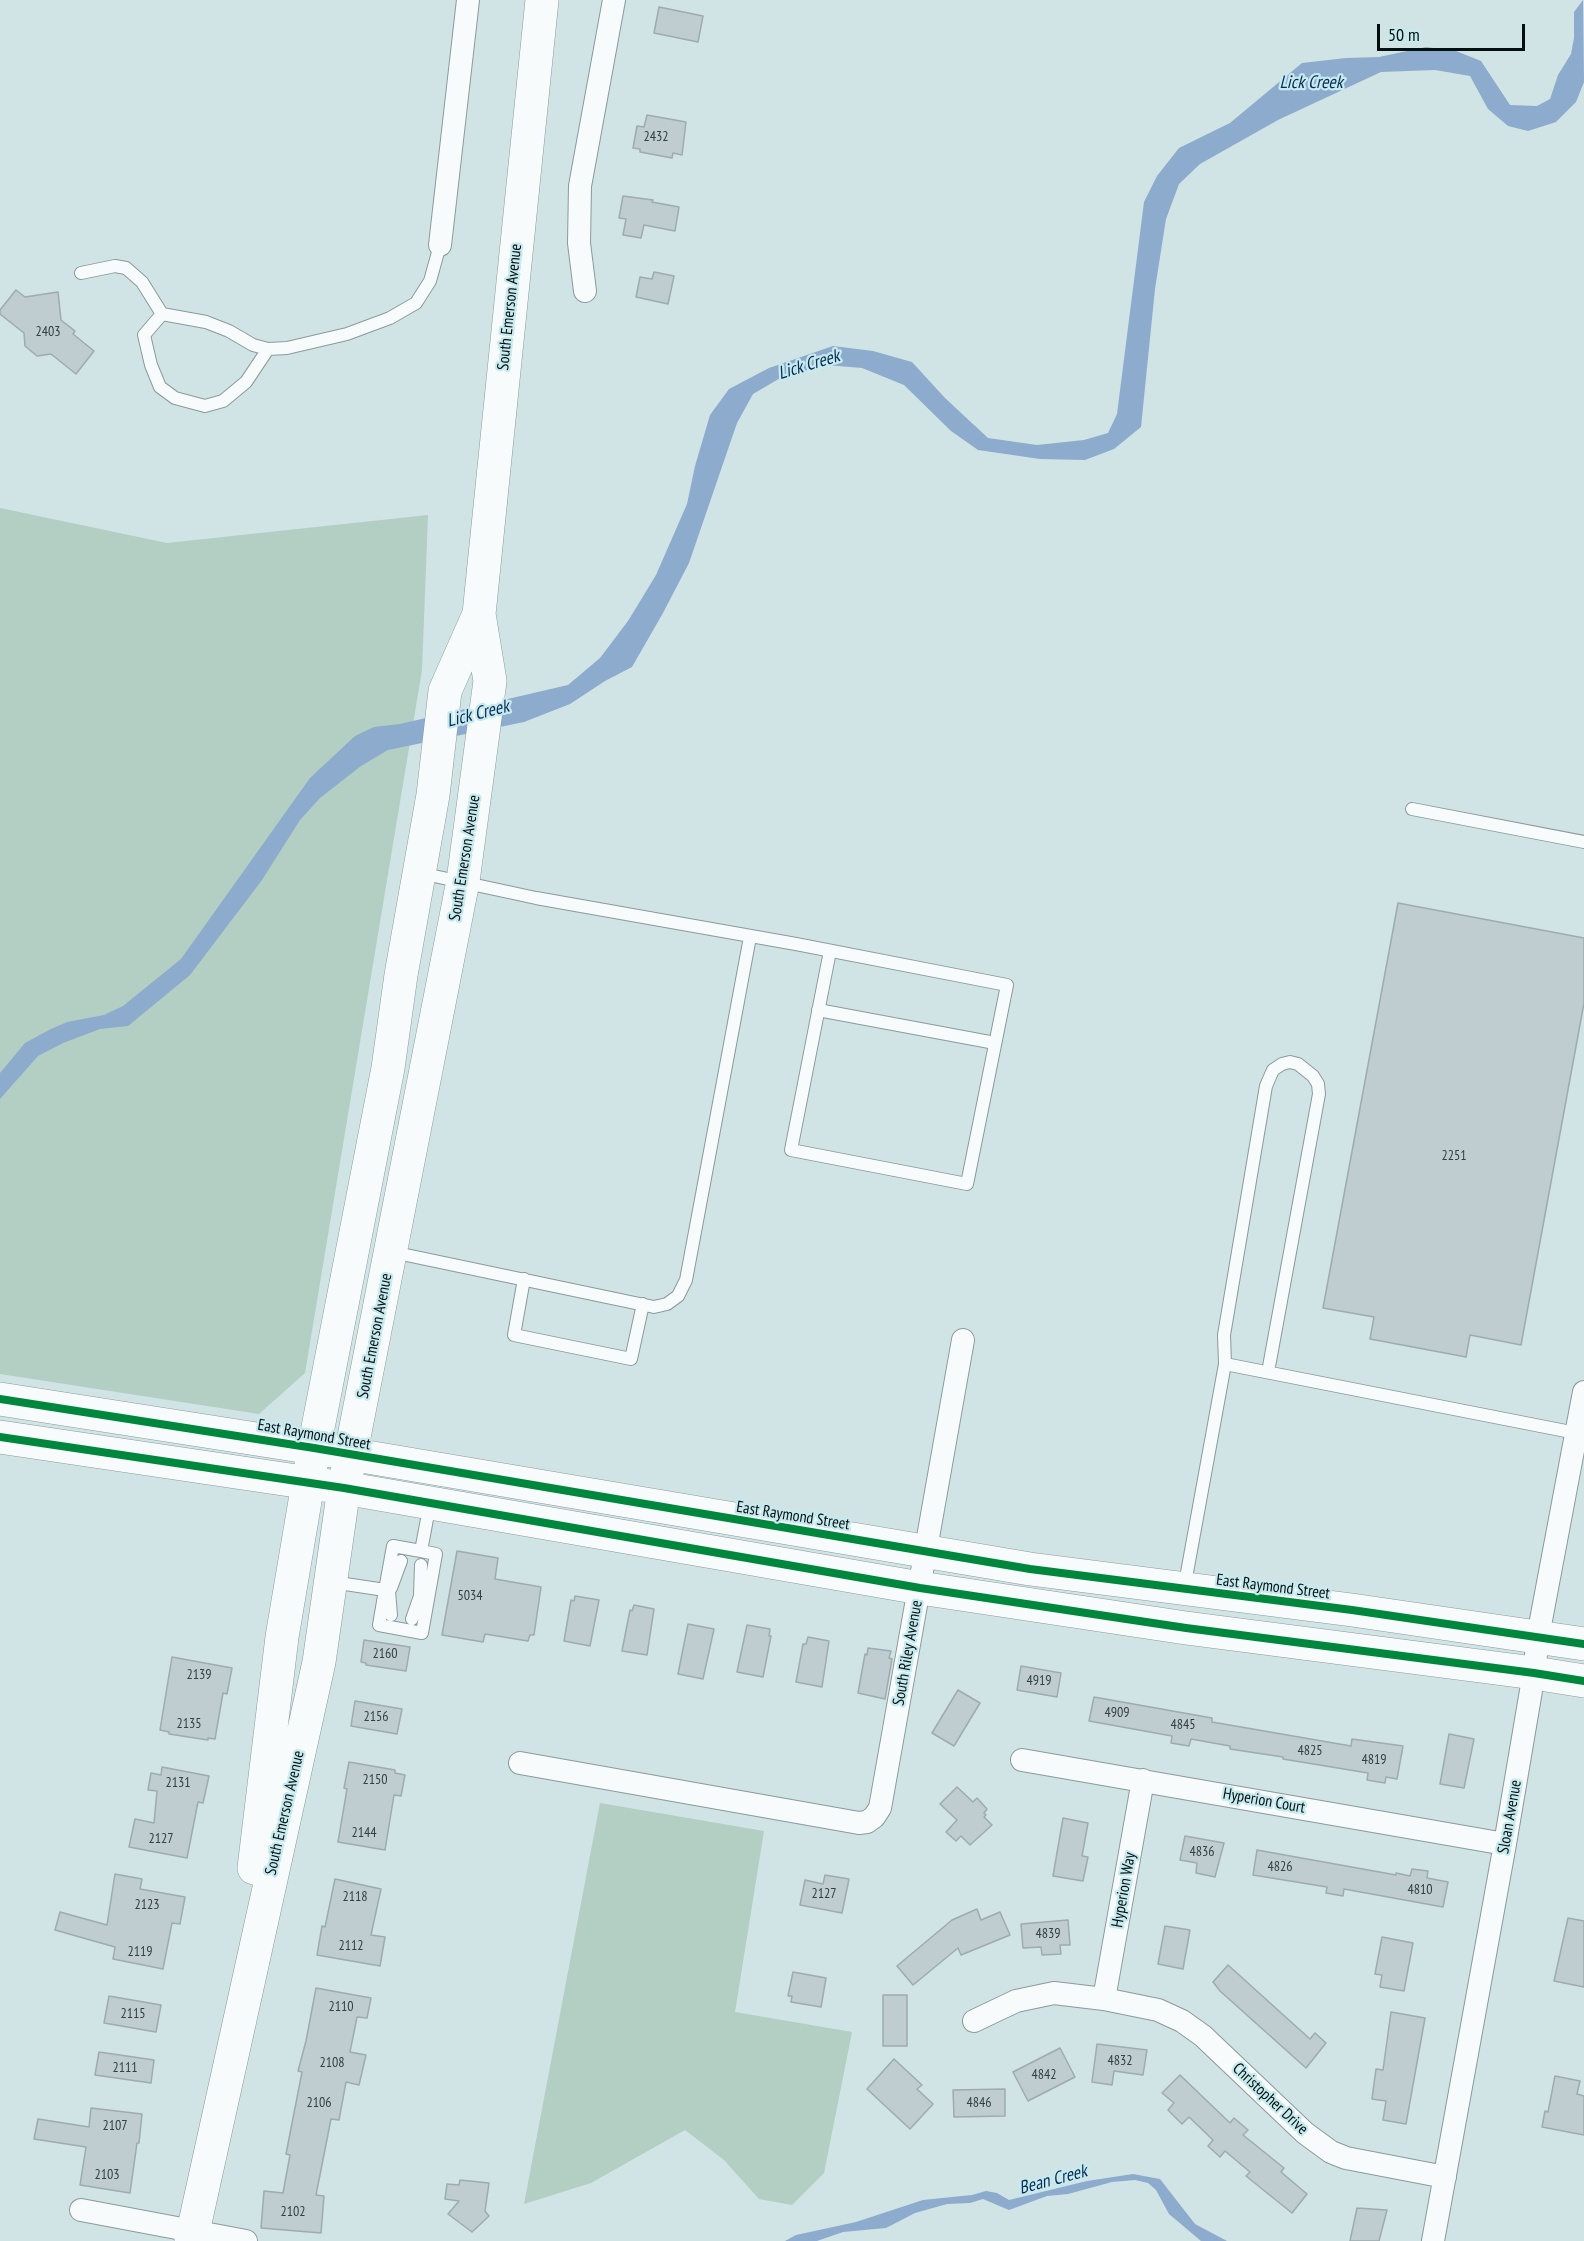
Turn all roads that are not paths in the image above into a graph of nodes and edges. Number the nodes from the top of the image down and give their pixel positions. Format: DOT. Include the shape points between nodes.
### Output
graph roads {
  1 [pos="468,0"];
  2 [pos="542,0"];
  3 [pos="614,0"];
  4 [pos="440,245"];
  5 [pos="81,273"];
  6 [pos="585,291"];
  7 [pos="162,314"];
  8 [pos="268,350"];
  9 [pos="479,614"];
  10 [pos="1412,809"];
  11 [pos="1584,842"];
  12 [pos="419,873"];
  13 [pos="463,881"];
  14 [pos="750,937"];
  15 [pos="830,951"];
  16 [pos="818,1010"];
  17 [pos="995,1042"];
  18 [pos="391,1252"];
  19 [pos="524,1279"];
  20 [pos="643,1304"];
  21 [pos="963,1340"];
  22 [pos="1225,1364"];
  23 [pos="1268,1372"];
  24 [pos="1584,1392"];
  25 [pos="0,1399"];
  26 [pos="1576,1433"];
  27 [pos="0,1437"];
  28 [pos="314,1448"];
  29 [pos="350,1455"];
  30 [pos="308,1482"];
  31 [pos="344,1488"];
  32 [pos="430,1503"];
  33 [pos="421,1551"];
  34 [pos="926,1552"];
  35 [pos="401,1561"];
  36 [pos="422,1565"];
  37 [pos="397,1580"];
  38 [pos="331,1582"];
  39 [pos="920,1588"];
  40 [pos="1184,1590"];
  41 [pos="390,1594"];
  42 [pos="420,1595"];
  43 [pos="391,1615"];
  44 [pos="412,1619"];
  45 [pos="1538,1636"];
  46 [pos="1584,1644"];
  47 [pos="1534,1673"];
  48 [pos="1584,1681"];
  49 [pos="1022,1760"];
  50 [pos="520,1763"];
  51 [pos="1143,1780"];
  52 [pos="1505,1844"];
  53 [pos="1104,1999"];
  54 [pos="974,2021"];
  55 [pos="231,2054"];
  56 [pos="1445,2177"];
  57 [pos="81,2210"];
  58 [pos="191,2236"];
  59 [pos="246,2241"];
  60 [pos="1433,2241"];
  1 -- 4 [label="street"];
  2 -- 9 [label="main road, South Emerson Avenue"];
  3 -- 6 [label="street" via="580,186 579,243"];
  4 -- 8 [label="lane" via="430,281 416,303 390,318 347,334"];
  5 -- 7 [label="lane" via="115,266 126,268 142,282"];
  7 -- 8 [label="lane" via="206,322"];
  7 -- 8 [label="lane" via="144,335 160,387 175,398 206,406 224,402 246,382"];
  9 -- 12 [label="main road, South Emerson Avenue" via="446,690"];
  9 -- 13 [label="main road, South Emerson Avenue" via="490,681"];
  10 -- 11 [label="lane"];
  12 -- 13 [label="lane"];
  12 -- 28 [label="main road, South Emerson Avenue" via="388,1068"];
  13 -- 14 [label="lane"];
  13 -- 18 [label="main road, South Emerson Avenue"];
  14 -- 15 [label="lane"];
  14 -- 20 [label="lane" via="686,1280 678,1296 667,1304"];
  15 -- 16 [label="lane"];
  15 -- 17 [label="lane" via="1006,985"];
  16 -- 17 [label="lane"];
  16 -- 17 [label="lane" via="791,1150 967,1184"];
  18 -- 19 [label="lane"];
  18 -- 29 [label="main road, South Emerson Avenue"];
  19 -- 20 [label="lane"];
  19 -- 20 [label="lane" via="514,1335 631,1359"];
  21 -- 34 [label="street, South Riley Avenue"];
  22 -- 23 [label="lane"];
  22 -- 23 [label="lane" via="1224,1335 1266,1086 1273,1070 1290,1062 1313,1076 1319,1094"];
  22 -- 40 [label="lane"];
  23 -- 26 [label="lane"];
  24 -- 26 [label="street, Sloan Avenue"];
  25 -- 28 [label="main road, East Raymond Street"];
  26 -- 45 [label="street, Sloan Avenue"];
  27 -- 30 [label="main road"];
  28 -- 29 [label="main road, East Raymond Street"];
  28 -- 30 [label="main road, South Emerson Avenue"];
  29 -- 31 [label="main road, South Emerson Avenue"];
  29 -- 34 [label="main road, East Raymond Street"];
  30 -- 31 [label="main road"];
  30 -- 55 [label="main road, South Emerson Avenue" via="282,1636"];
  31 -- 32 [label="main road"];
  31 -- 38 [label="main road, South Emerson Avenue"];
  32 -- 33 [label="lane"];
  32 -- 39 [label="main road"];
  33 -- 41 [label="lane" via="393,1546"];
  33 -- 42 [label="lane" via="436,1554"];
  34 -- 39 [label="street, South Riley Avenue"];
  34 -- 40 [label="main road, East Raymond Street"];
  35 -- 41 [label="lane"];
  36 -- 42 [label="lane"];
  37 -- 41 [label="lane"];
  38 -- 41 [label="lane"];
  38 -- 55 [label="main road, South Emerson Avenue" via="320,1662"];
  39 -- 47 [label="main road" via="1186,1628"];
  39 -- 50 [label="street, South Riley Avenue" via="880,1808 870,1820 859,1823"];
  40 -- 45 [label="main road, East Raymond Street"];
  41 -- 42 [label="lane" via="379,1625 422,1633"];
  41 -- 43 [label="lane"];
  42 -- 44 [label="lane"];
  45 -- 46 [label="main road, East Raymond Street"];
  45 -- 47 [label="street, Sloan Avenue"];
  47 -- 48 [label="main road"];
  47 -- 52 [label="street, Sloan Avenue"];
  49 -- 51 [label="street, Hyperion Court"];
  51 -- 52 [label="street, Hyperion Court"];
  51 -- 53 [label="street, Hyperion Way"];
  52 -- 56 [label="street, Sloan Avenue"];
  53 -- 54 [label="street, Christopher Drive" via="1068,1994 1035,1996"];
  53 -- 56 [label="street, Christopher Drive" via="1158,2010 1182,2021 1331,2152"];
  55 -- 58 [label="main road, South Emerson Avenue"];
  56 -- 60 [label="street, Sloan Avenue"];
  57 -- 58 [label="street"];
  58 -- 59 [label="street"];
}
